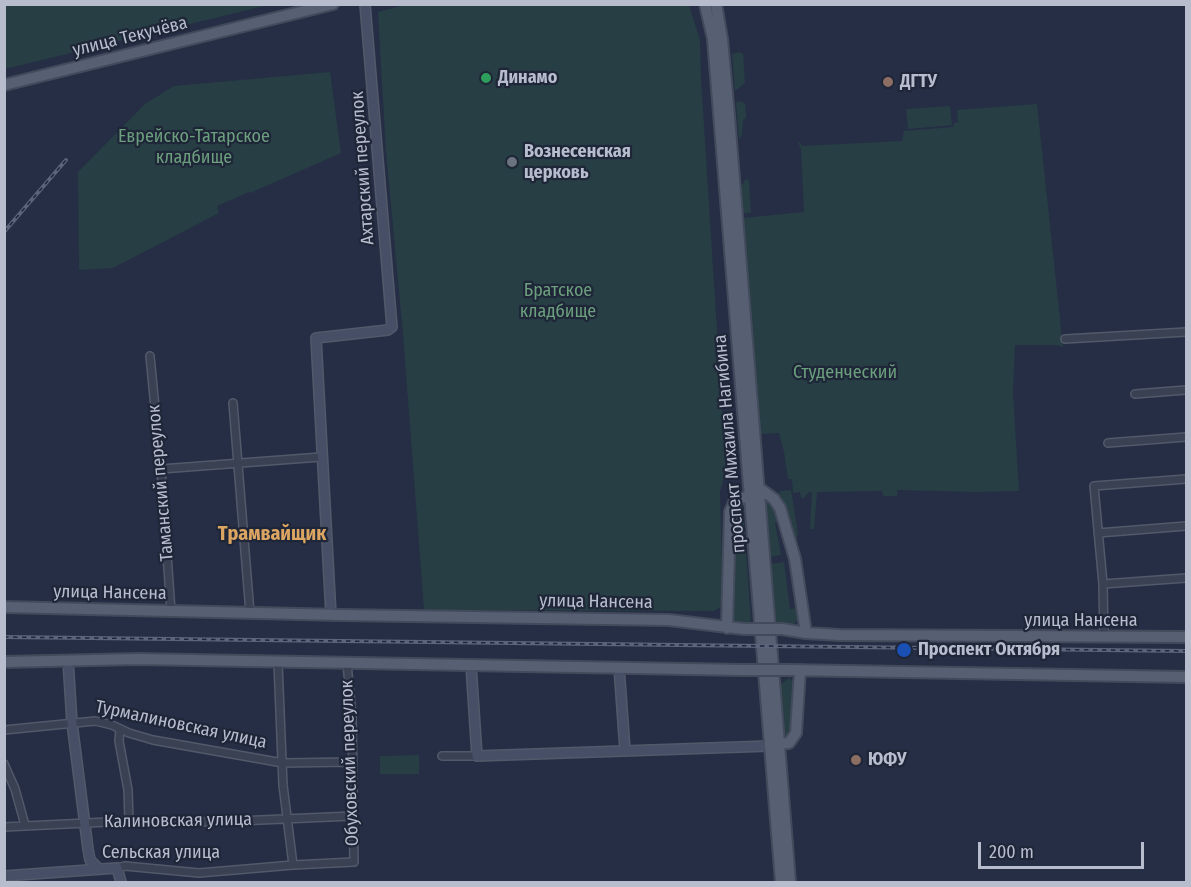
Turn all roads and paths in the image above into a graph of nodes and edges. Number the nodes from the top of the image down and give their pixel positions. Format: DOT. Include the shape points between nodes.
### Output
graph roads {
  1 [pos="333,4"];
  2 [pos="365,4"];
  3 [pos="705,4"];
  4 [pos="716,4"];
  5 [pos="4,85"];
  6 [pos="1186,332"];
  7 [pos="1065,339"];
  8 [pos="150,356"];
  9 [pos="1186,390"];
  10 [pos="1135,394"];
  11 [pos="233,403"];
  12 [pos="1186,437"];
  13 [pos="1108,443"];
  14 [pos="321,457"];
  15 [pos="238,465"];
  16 [pos="161,469"];
  17 [pos="1186,479"];
  18 [pos="760,496"];
  19 [pos="1186,526"];
  20 [pos="1098,533"];
  21 [pos="1186,578"];
  22 [pos="1103,584"];
  23 [pos="4,607"];
  24 [pos="171,611"];
  25 [pos="250,613"];
  26 [pos="331,615"];
  27 [pos="804,615"];
  28 [pos="728,628"];
  29 [pos="786,630"];
  30 [pos="806,633"];
  31 [pos="826,635"];
  32 [pos="1186,637"];
  33 [pos="1104,638"];
  34 [pos="68,660"];
  35 [pos="4,662"];
  36 [pos="278,663"];
  37 [pos="347,663"];
  38 [pos="471,665"];
  39 [pos="619,667"];
  40 [pos="794,670"];
  41 [pos="1186,677"];
  42 [pos="72,723"];
  43 [pos="120,729"];
  44 [pos="4,730"];
  45 [pos="774,745"];
  46 [pos="625,750"];
  47 [pos="441,756"];
  48 [pos="477,756"];
  49 [pos="283,762"];
  50 [pos="352,762"];
  51 [pos="4,764"];
  52 [pos="352,816"];
  53 [pos="288,817"];
  54 [pos="129,821"];
  55 [pos="85,823"];
  56 [pos="24,825"];
  57 [pos="4,827"];
  58 [pos="354,862"];
  59 [pos="293,865"];
  60 [pos="98,868"];
  61 [pos="117,868"];
  62 [pos="4,876"];
  63 [pos="121,882"];
  64 [pos="781,882"];
  65 [pos="790,882"];
  1 -- 5 [label="main road, улица Текучёва"];
  2 -- 14 [label="street, Ахтарский переулок" via="391,329 316,338"];
  3 -- 18 [label="main road, проспект Михаила Нагибина" via="713,39"];
  4 -- 18 [label="main road, проспект Михаила Нагибина"];
  6 -- 7 [label="street"];
  8 -- 16 [label="street, Таманский переулок"];
  9 -- 10 [label="street"];
  11 -- 15 [label="street"];
  12 -- 13 [label="street"];
  14 -- 15 [label="street"];
  14 -- 26 [label="street"];
  15 -- 16 [label="street"];
  15 -- 25 [label="street"];
  16 -- 24 [label="street, Таманский переулок"];
  17 -- 20 [label="street" via="1094,486"];
  18 -- 27 [label="main road" via="776,501 781,511 795,559"];
  18 -- 28 [label="main road" via="735,500 730,512"];
  18 -- 45 [label="main road, проспект Михаила Нагибина"];
  19 -- 20 [label="street"];
  20 -- 22 [label="street"];
  21 -- 22 [label="street"];
  22 -- 33 [label="street"];
  23 -- 24 [label="main road, улица Нансена"];
  24 -- 25 [label="main road, улица Нансена"];
  25 -- 26 [label="main road, улица Нансена"];
  26 -- 28 [label="main road, улица Нансена" via="669,620"];
  27 -- 29 [label="main road" via="800,624"];
  27 -- 30 [label="main road"];
  27 -- 31 [label="main road" via="811,626"];
  28 -- 29 [label="main road, улица Нансена, bridge"];
  29 -- 30 [label="main road, улица Нансена"];
  30 -- 31 [label="main road, улица Нансена"];
  31 -- 33 [label="main road, улица Нансена"];
  32 -- 33 [label="main road, улица Нансена"];
  34 -- 35 [label="main road"];
  34 -- 36 [label="main road"];
  34 -- 42 [label="street"];
  36 -- 37 [label="main road"];
  36 -- 49 [label="street"];
  37 -- 38 [label="main road"];
  37 -- 50 [label="street, Обуховский переулок"];
  38 -- 39 [label="main road"];
  38 -- 48 [label="street"];
  39 -- 40 [label="main road, bridge"];
  39 -- 46 [label="street"];
  40 -- 41 [label="main road"];
  40 -- 45 [label="main road" via="795,733 789,743"];
  42 -- 43 [label="street, Турмалиновская улица" via="95,721"];
  42 -- 44 [label="street, Турмалиновская улица"];
  42 -- 55 [label="street"];
  43 -- 49 [label="street, Турмалиновская улица" via="153,740"];
  43 -- 54 [label="street"];
  45 -- 46 [label="street"];
  45 -- 64 [label="main road, проспект Михаила Нагибина"];
  45 -- 65 [label="main road, проспект Михаила Нагибина"];
  46 -- 48 [label="street"];
  47 -- 48 [label="street"];
  49 -- 50 [label="street, Турмалиновская улица"];
  49 -- 53 [label="street"];
  50 -- 52 [label="street, Обуховский переулок"];
  51 -- 56 [label="street"];
  52 -- 53 [label="street, Калиновская улица"];
  52 -- 58 [label="street, Обуховский переулок"];
  53 -- 54 [label="street, Калиновская улица" via="214,822"];
  53 -- 59 [label="street"];
  54 -- 55 [label="street, Калиновская улица"];
  55 -- 56 [label="street, Калиновская улица"];
  55 -- 60 [label="street" via="90,860"];
  56 -- 57 [label="street, Калиновская улица"];
  58 -- 59 [label="street, Сельская улица"];
  59 -- 61 [label="street, Сельская улица" via="199,873"];
  60 -- 61 [label="street, Сельская улица"];
  60 -- 62 [label="street, Сельская улица"];
  61 -- 63 [label="street"];
}
